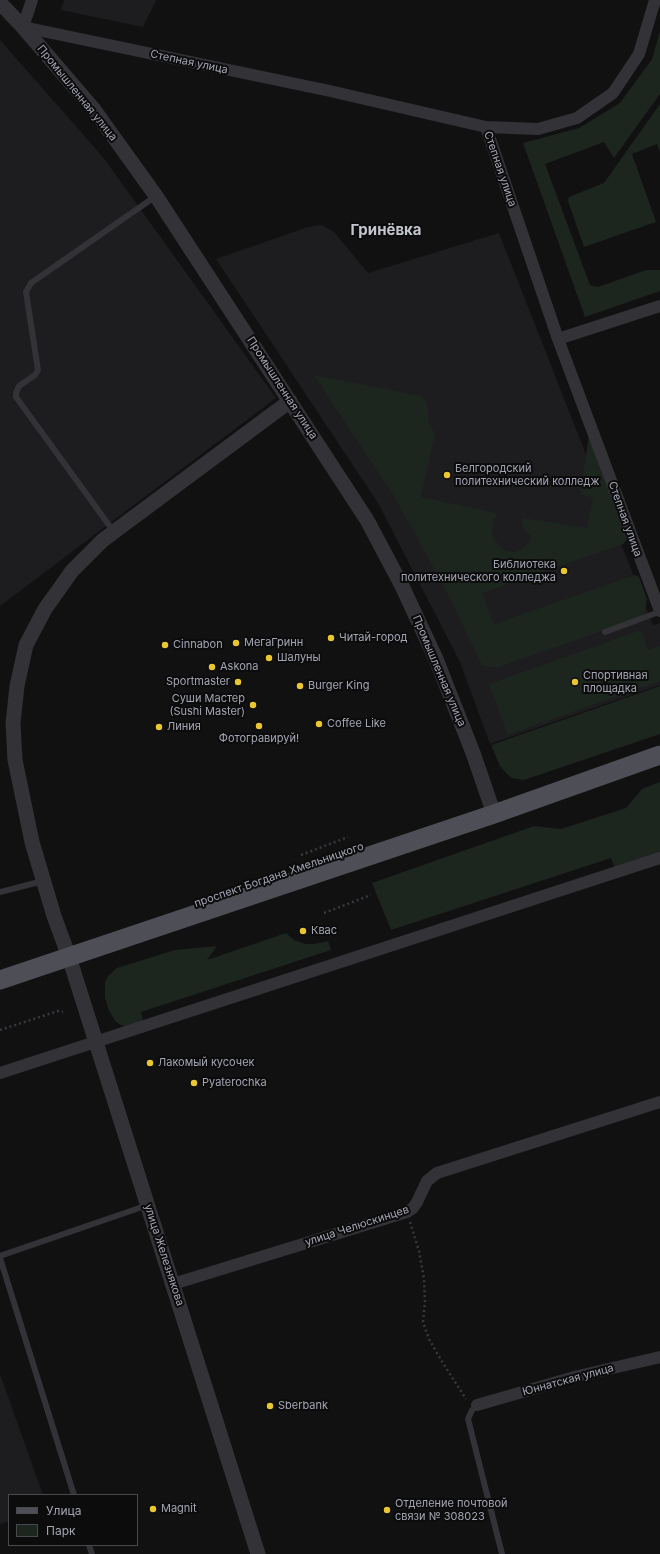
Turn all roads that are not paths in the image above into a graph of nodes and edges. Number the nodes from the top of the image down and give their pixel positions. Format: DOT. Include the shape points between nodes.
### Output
graph roads {
  1 [pos="32,0"];
  2 [pos="655,0"];
  3 [pos="0,3"];
  4 [pos="22,27"];
  5 [pos="486,127"];
  6 [pos="156,196"];
  7 [pos="660,306"];
  8 [pos="558,339"];
  9 [pos="290,401"];
  10 [pos="114,532"];
  11 [pos="660,611"];
  12 [pos="605,632"];
  13 [pos="660,755"];
  14 [pos="494,814"];
  15 [pos="660,858"];
  16 [pos="45,881"];
  17 [pos="0,892"];
  18 [pos="69,957"];
  19 [pos="0,980"];
  20 [pos="96,1043"];
  21 [pos="0,1073"];
  22 [pos="660,1102"];
  23 [pos="148,1205"];
  24 [pos="0,1257"];
  25 [pos="173,1284"];
  26 [pos="660,1357"];
  27 [pos="475,1407"];
  28 [pos="74,1494"];
  29 [pos="258,1554"];
  30 [pos="502,1554"];
  1 -- 4 [label="street"];
  2 -- 5 [label="street" via="639,54 613,93 577,118 538,129"];
  3 -- 4 [label="street, Промышленная улица"];
  4 -- 5 [label="street, Степная улица" via="330,91"];
  4 -- 6 [label="street, Промышленная улица" via="95,111"];
  5 -- 8 [label="street, Степная улица"];
  6 -- 9 [label="street, Промышленная улица"];
  6 -- 10 [label="lane" via="31,283 26,292 38,370 19,386 16,397"];
  7 -- 8 [label="street"];
  8 -- 11 [label="street, Степная улица"];
  9 -- 10 [label="street, улица Железнякова"];
  9 -- 14 [label="street, Промышленная улица" via="367,520 402,586 439,666"];
  10 -- 16 [label="street, улица Железнякова" via="72,571 45,608 26,645 17,686 13,723 15,760 32,842"];
  11 -- 12 [label="lane"];
  13 -- 14 [label="main road, проспект Богдана Хмельницкого"];
  14 -- 18 [label="main road, проспект Богдана Хмельницкого"];
  15 -- 20 [label="street"];
  16 -- 17 [label="lane"];
  16 -- 18 [label="street, улица Железнякова"];
  18 -- 19 [label="main road, проспект Богдана Хмельницкого"];
  18 -- 20 [label="street, улица Железнякова"];
  20 -- 21 [label="street"];
  20 -- 23 [label="street, улица Железнякова"];
  22 -- 25 [label="street, улица Челюскинцев" via="437,1173 427,1181 413,1208 406,1212"];
  23 -- 24 [label="lane"];
  23 -- 25 [label="street, улица Железнякова"];
  24 -- 28 [label="lane"];
  25 -- 29 [label="street, улица Железнякова"];
  26 -- 27 [label="street, Юннатская улица" via="578,1376"];
  27 -- 30 [label="lane" via="468,1419"];
}
